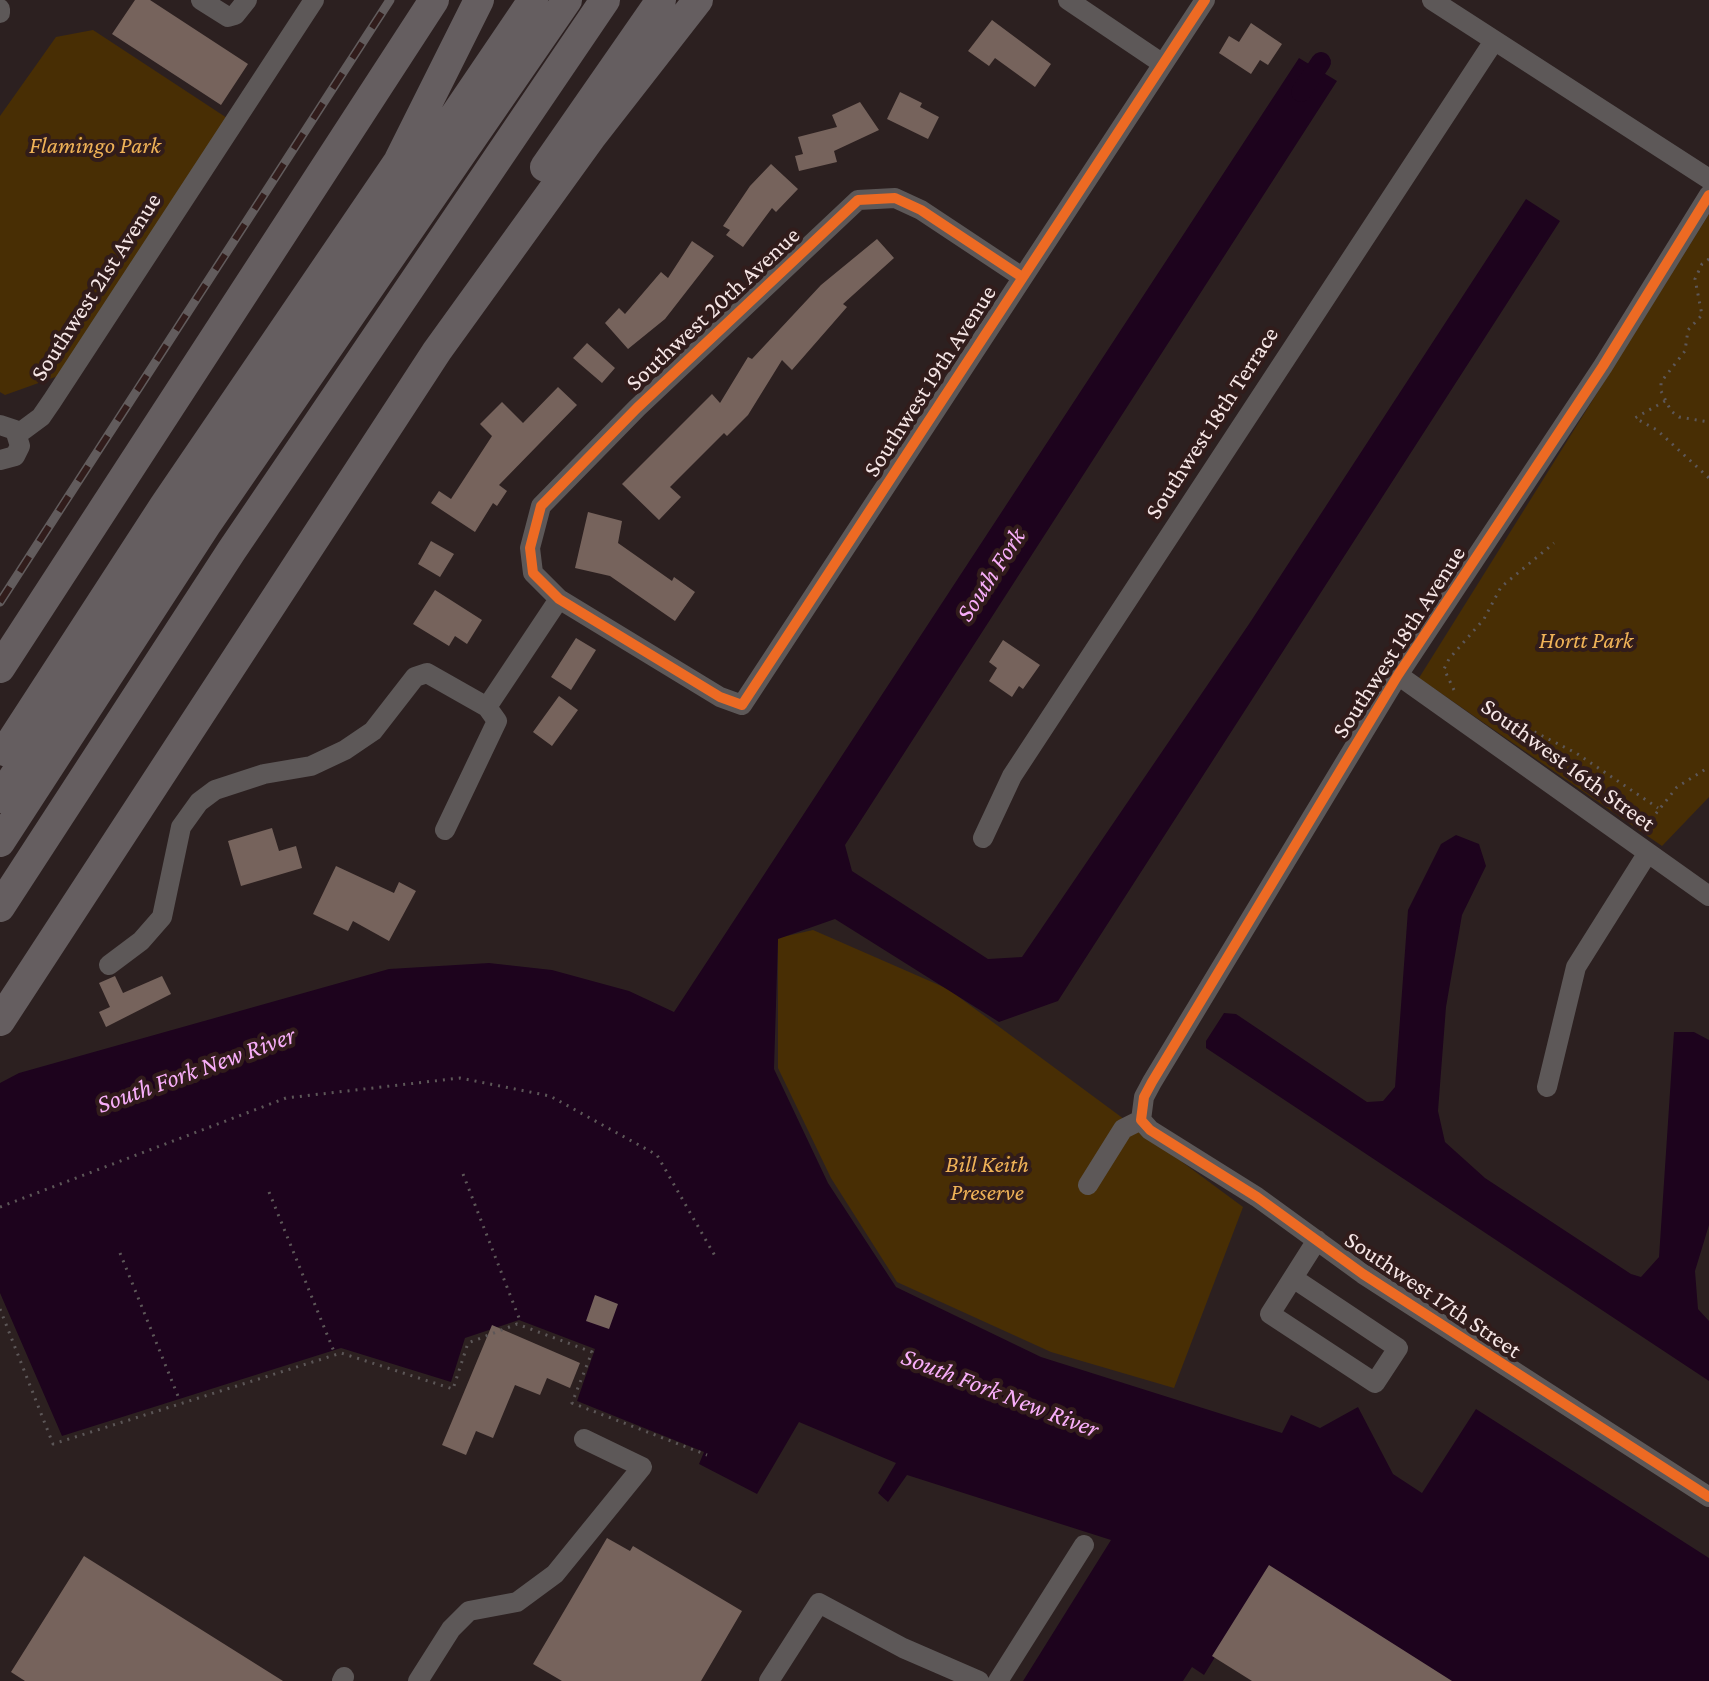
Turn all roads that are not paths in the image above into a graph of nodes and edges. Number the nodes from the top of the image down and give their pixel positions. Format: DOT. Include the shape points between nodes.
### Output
graph roads {
  1 [pos="201,0"];
  2 [pos="247,0"];
  3 [pos="314,0"];
  4 [pos="434,0"];
  5 [pos="479,0"];
  6 [pos="512,0"];
  7 [pos="533,0"];
  8 [pos="567,0"];
  9 [pos="605,0"];
  10 [pos="661,0"];
  11 [pos="698,0"];
  12 [pos="1068,0"];
  13 [pos="1205,0"];
  14 [pos="1432,0"];
  15 [pos="1494,41"];
  16 [pos="1163,64"];
  17 [pos="399,160"];
  18 [pos="1709,179"];
  19 [pos="1709,195"];
  20 [pos="1022,277"];
  21 [pos="437,351"];
  22 [pos="9,430"];
  23 [pos="0,460"];
  24 [pos="173,512"];
  25 [pos="559,599"];
  26 [pos="0,668"];
  27 [pos="1398,675"];
  28 [pos="487,707"];
  29 [pos="0,760"];
  30 [pos="0,798"];
  31 [pos="445,830"];
  32 [pos="983,838"];
  33 [pos="0,842"];
  34 [pos="1644,844"];
  35 [pos="1709,896"];
  36 [pos="0,907"];
  37 [pos="109,965"];
  38 [pos="0,1021"];
  39 [pos="1547,1087"];
  40 [pos="1141,1120"];
  41 [pos="1088,1185"];
  42 [pos="1317,1240"];
  43 [pos="1293,1278"];
  44 [pos="584,1439"];
  45 [pos="1709,1497"];
  46 [pos="1084,1545"];
  47 [pos="418,1681"];
  48 [pos="769,1681"];
  49 [pos="979,1681"];
  50 [pos="998,1681"];
  1 -- 2 [label="street" via="232,17"];
  3 -- 22 [label="street, Southwest 21st Avenue" via="41,417"];
  4 -- 26 [label="highway"];
  5 -- 17 [label="highway"];
  6 -- 17 [label="highway"];
  7 -- 24 [label="highway"];
  8 -- 33 [label="highway" via="206,525"];
  9 -- 36 [label="highway" via="232,550"];
  10 -- 21 [label="highway" via="489,252"];
  11 -- 21 [label="highway"];
  12 -- 16 [label="street"];
  13 -- 16 [label="street, Southwest 19th Avenue"];
  14 -- 15 [label="street"];
  15 -- 18 [label="street"];
  15 -- 32 [label="street, Southwest 18th Terrace" via="1012,776"];
  16 -- 20 [label="street, Southwest 19th Avenue"];
  17 -- 24 [label="highway"];
  19 -- 27 [label="street, Southwest 18th Avenue" via="1603,366"];
  20 -- 25 [label="street, Southwest 19th Avenue" via="742,705 720,697"];
  20 -- 25 [label="street, Southwest 20th Avenue" via="921,210 895,198 858,200 541,506 530,548 533,573"];
  21 -- 38 [label="highway"];
  22 -- 23 [label="street, Southwest 21st Avenue" via="18,451"];
  24 -- 29 [label="highway"];
  24 -- 30 [label="highway"];
  25 -- 28 [label="street"];
  27 -- 34 [label="street, Southwest 16th Street"];
  27 -- 40 [label="street, Southwest 18th Avenue" via="1152,1082"];
  28 -- 31 [label="street" via="497,727"];
  28 -- 37 [label="street" via="427,673 415,677 373,731 345,750 311,766 215,790 181,827 162,917"];
  34 -- 35 [label="street, Southwest 16th Street"];
  34 -- 39 [label="street" via="1576,967"];
  40 -- 41 [label="street" via="1123,1129"];
  40 -- 42 [label="street, Southwest 17th Street"];
  42 -- 43 [label="street"];
  42 -- 45 [label="street, Southwest 17th Street"];
  43 -- 43 [label="street" via="1270,1314 1375,1383 1398,1348"];
  44 -- 47 [label="street" via="642,1467 555,1574 517,1602 469,1611"];
  46 -- 50 [label="street"];
  48 -- 49 [label="street" via="819,1603"];
}
